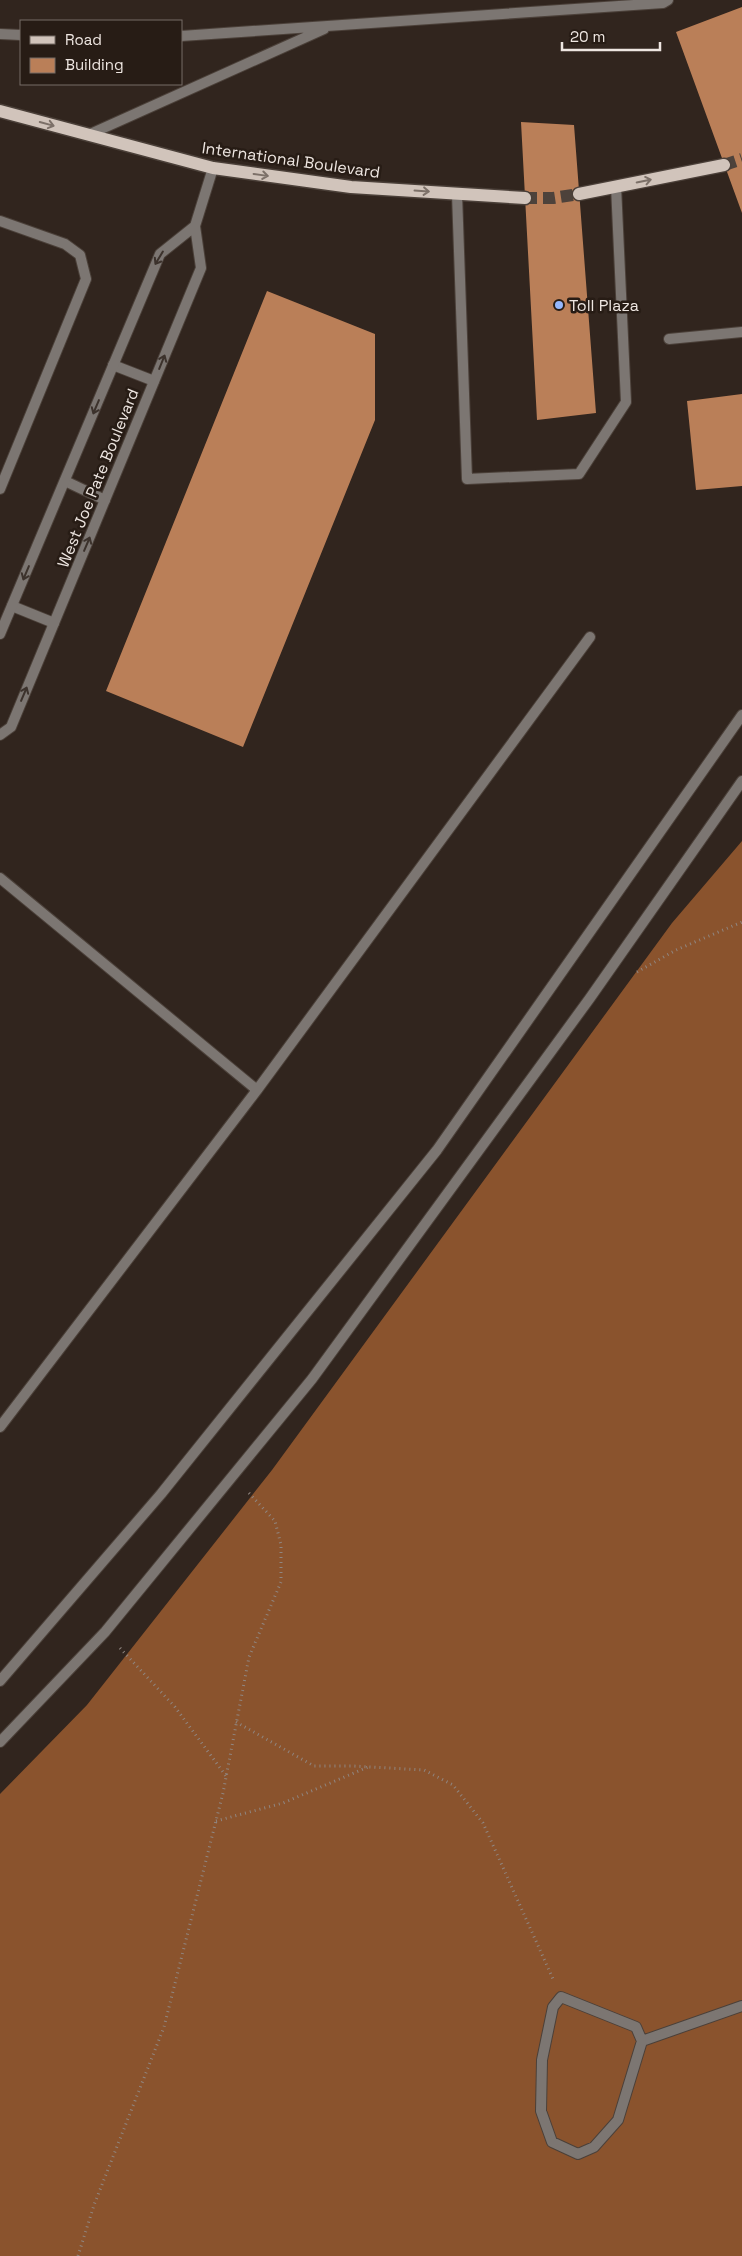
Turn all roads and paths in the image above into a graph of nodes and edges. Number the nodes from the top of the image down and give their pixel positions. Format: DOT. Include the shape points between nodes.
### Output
graph roads {
  1 [pos="668,0"];
  2 [pos="331,26"];
  3 [pos="0,34"];
  4 [pos="20,35"];
  5 [pos="182,36"];
  6 [pos="0,111"];
  7 [pos="88,135"];
  8 [pos="724,165"];
  9 [pos="212,168"];
  10 [pos="616,186"];
  11 [pos="457,194"];
  12 [pos="579,194"];
  13 [pos="525,198"];
  14 [pos="1,224"];
  15 [pos="195,226"];
  16 [pos="742,332"];
  17 [pos="669,338"];
  18 [pos="113,364"];
  19 [pos="154,381"];
  20 [pos="65,481"];
  21 [pos="0,489"];
  22 [pos="105,500"];
  23 [pos="12,606"];
  24 [pos="54,623"];
  25 [pos="0,634"];
  26 [pos="590,637"];
  27 [pos="742,715"];
  28 [pos="0,735"];
  29 [pos="742,781"];
  30 [pos="0,878"];
  31 [pos="742,922"];
  32 [pos="633,974"];
  33 [pos="257,1090"];
  34 [pos="0,1427"];
  35 [pos="232,1477"];
  36 [pos="105,1632"];
  37 [pos="0,1681"];
  38 [pos="236,1722"];
  39 [pos="0,1742"];
  40 [pos="369,1766"];
  41 [pos="226,1776"];
  42 [pos="216,1821"];
  43 [pos="561,1997"];
  44 [pos="742,2006"];
  45 [pos="642,2041"];
  46 [pos="78,2256"];
  1 -- 2 [label="street" via="591,9"];
  2 -- 5 [label="street"];
  2 -- 7 [label="street"];
  3 -- 4 [label="street"];
  6 -- 7 [label="main road, International Boulevard, one-way"];
  7 -- 9 [label="main road, International Boulevard"];
  10 -- 8 [label="main road, one-way"];
  9 -- 11 [label="main road, International Boulevard, one-way" via="351,187"];
  9 -- 15 [label="street, West Joe Pate Boulevard"];
  10 -- 11 [label="street" via="626,402 579,474 467,479"];
  10 -- 12 [label="main road"];
  11 -- 13 [label="main road, International Boulevard"];
  14 -- 21 [label="street" via="65,244 80,255 86,279"];
  15 -- 18 [label="street, West Joe Pate Boulevard, one-way" via="160,254"];
  19 -- 15 [label="street, West Joe Pate Boulevard, one-way" via="201,268"];
  16 -- 17 [label="street"];
  18 -- 19 [label="street"];
  18 -- 20 [label="street, West Joe Pate Boulevard, one-way"];
  19 -- 22 [label="street, West Joe Pate Boulevard"];
  20 -- 22 [label="street"];
  20 -- 23 [label="street, West Joe Pate Boulevard, one-way"];
  24 -- 22 [label="street, West Joe Pate Boulevard, one-way"];
  23 -- 24 [label="street"];
  23 -- 25 [label="street, West Joe Pate Boulevard"];
  28 -- 24 [label="street, West Joe Pate Boulevard, one-way" via="11,727"];
  26 -- 33 [label="street"];
  27 -- 37 [label="street" via="437,1150 161,1494"];
  29 -- 35 [label="street" via="590,998 318,1371"];
  30 -- 33 [label="street"];
  31 -- 32 [label="path" via="676,950"];
  33 -- 34 [label="street"];
  35 -- 36 [label="street"];
  35 -- 38 [label="path" via="275,1521 281,1545 281,1582 250,1657"];
  36 -- 39 [label="street"];
  36 -- 41 [label="path" via="175,1707"];
  38 -- 40 [label="path" via="314,1766"];
  38 -- 41 [label="path"];
  40 -- 42 [label="path" via="283,1803"];
  40 -- 43 [label="path" via="424,1770 453,1784 483,1823"];
  41 -- 42 [label="path"];
  42 -- 46 [label="path" via="164,2027 94,2205"];
  43 -- 45 [label="street" via="636,2027"];
  43 -- 45 [label="street" via="553,2007 542,2060 541,2111 552,2142 578,2154 594,2147 618,2120"];
  44 -- 45 [label="street"];
}
